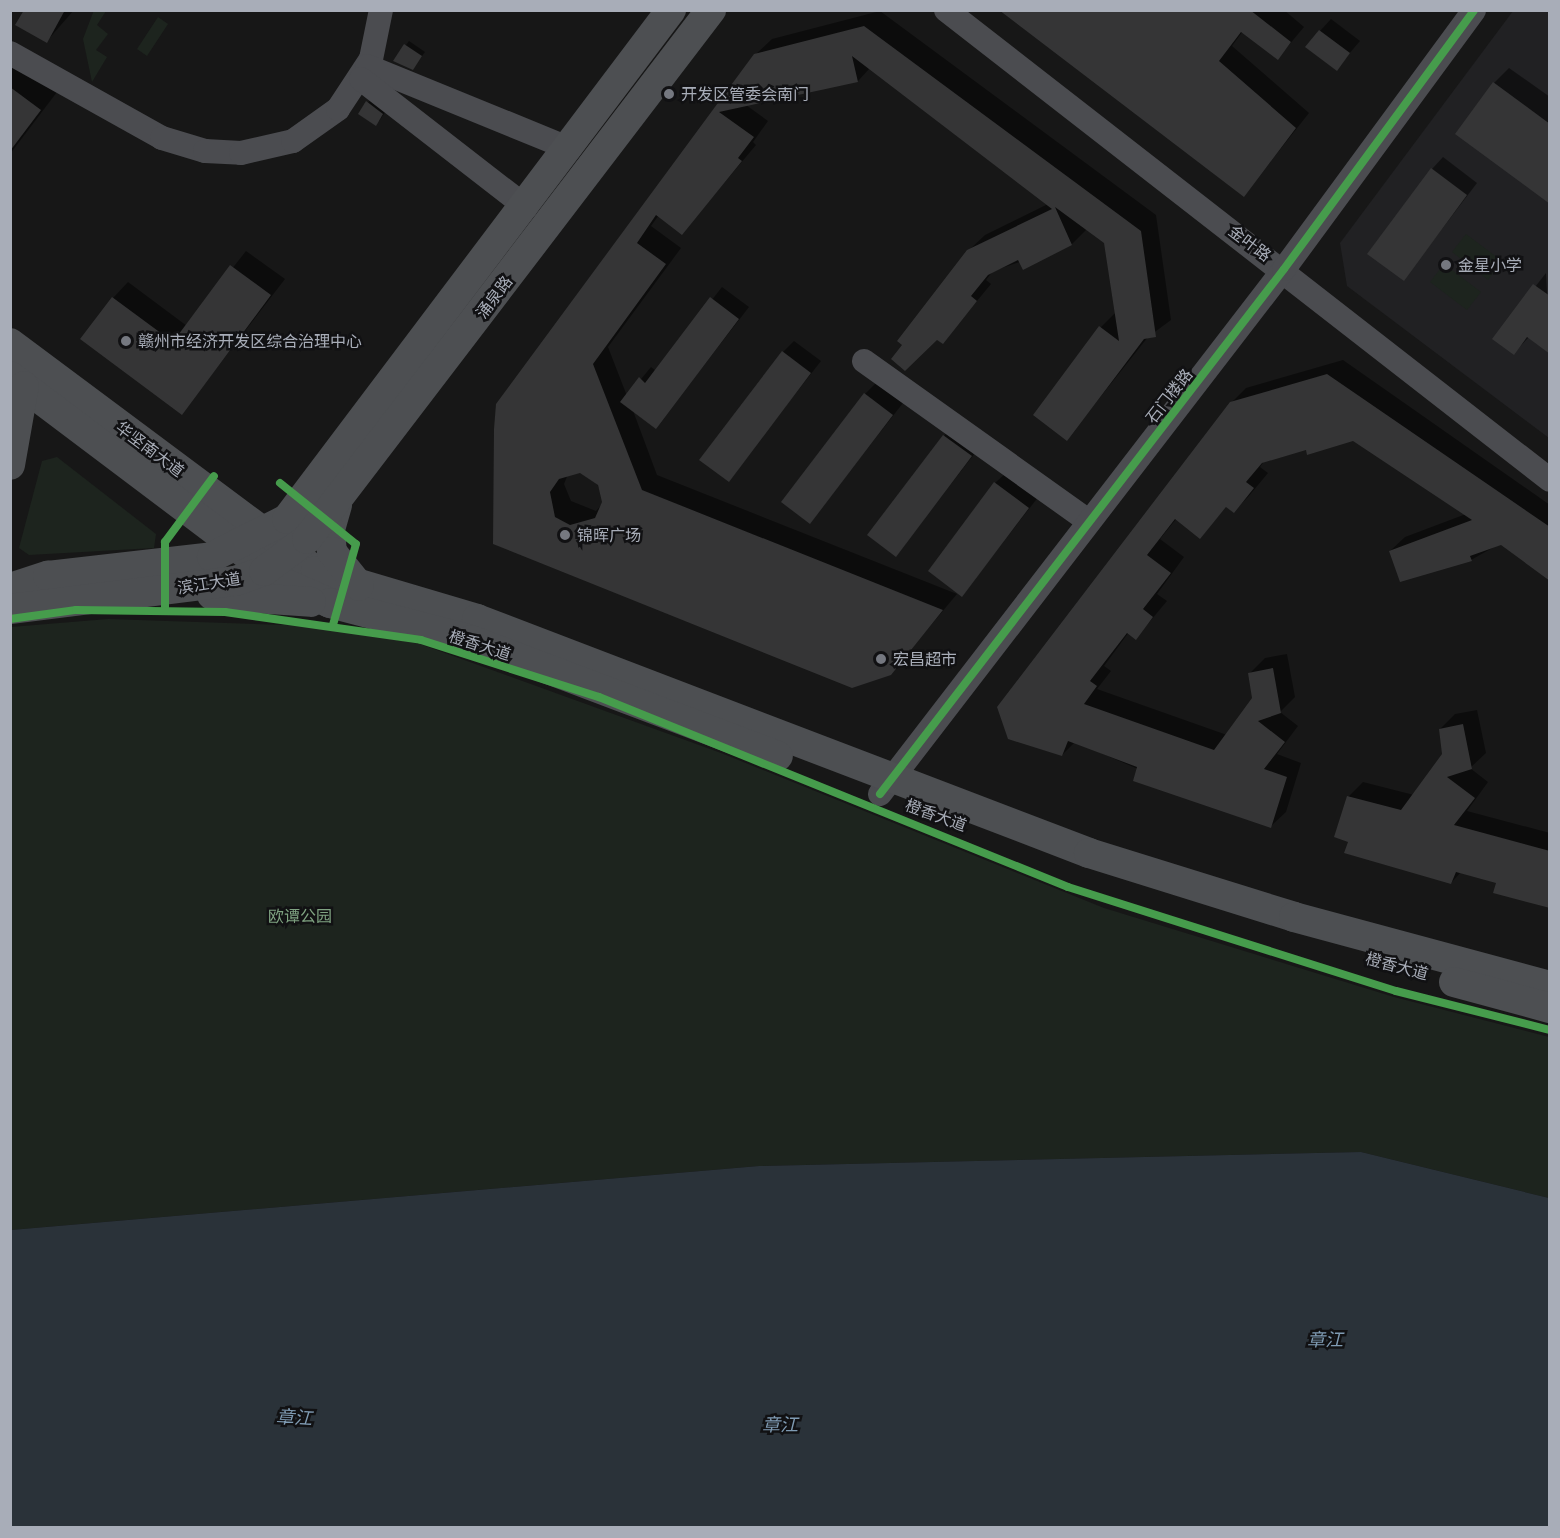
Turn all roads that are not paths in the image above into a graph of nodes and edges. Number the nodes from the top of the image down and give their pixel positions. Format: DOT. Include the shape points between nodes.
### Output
graph roads {
  1 [pos="381,10"];
  2 [pos="671,10"];
  3 [pos="711,10"];
  4 [pos="946,10"];
  5 [pos="1474,10"];
  6 [pos="10,53"];
  7 [pos="364,73"];
  8 [pos="570,149"];
  9 [pos="526,207"];
  10 [pos="1284,269"];
  11 [pos="10,343"];
  12 [pos="864,361"];
  13 [pos="17,381"];
  14 [pos="10,465"];
  15 [pos="1550,480"];
  16 [pos="341,498"];
  17 [pos="1088,521"];
  18 [pos="264,534"];
  19 [pos="234,548"];
  20 [pos="289,553"];
  21 [pos="264,571"];
  22 [pos="359,586"];
  23 [pos="10,588"];
  24 [pos="122,595"];
  25 [pos="330,603"];
  26 [pos="10,609"];
  27 [pos="887,786"];
  28 [pos="1550,986"];
  29 [pos="1550,1008"];
  1 -- 7 [label="street"];
  2 -- 8 [label="main road, 涌泉路"];
  3 -- 16 [label="main road, 涌泉路"];
  4 -- 10 [label="street, 金叶路"];
  5 -- 10 [label="street, 石门楼路"];
  6 -- 7 [label="street" via="162,138 223,153 276,147 309,132 338,109"];
  7 -- 8 [label="street"];
  7 -- 9 [label="street"];
  8 -- 9 [label="main road, 涌泉路"];
  9 -- 18 [label="main road, 涌泉路" via="304,502"];
  10 -- 15 [label="street, 金叶路"];
  10 -- 17 [label="street, 石门楼路"];
  11 -- 18 [label="main road, 华坚南大道"];
  12 -- 17 [label="street"];
  13 -- 14 [label="main road"];
  13 -- 19 [label="main road, 华坚南大道"];
  16 -- 20 [label="main road, 涌泉路"];
  16 -- 22 [label="main road" via="331,518 330,541 342,572"];
  17 -- 27 [label="street, 石门楼路"];
  18 -- 19 [label="main road, 涌泉路"];
  18 -- 20 [label="main road, 华坚南大道"];
  19 -- 21 [label="main road, 华坚南大道"];
  19 -- 23 [label="main road, 滨江大道" via="212,557 48,576"];
  20 -- 21 [label="main road, 涌泉路"];
  20 -- 22 [label="main road, 橙香大道" via="316,571"];
  21 -- 24 [label="main road, 滨江大道" via="235,581"];
  21 -- 25 [label="main road, 橙香大道"];
  22 -- 27 [label="main road, 橙香大道" via="477,619"];
  24 -- 25 [label="main road"];
  24 -- 26 [label="main road, 滨江大道"];
  25 -- 27 [label="main road, 橙香大道" via="471,640"];
  27 -- 28 [label="main road, 橙香大道" via="1089,853 1263,898"];
  27 -- 29 [label="main road, 橙香大道" via="1082,869 1289,937"];
}
